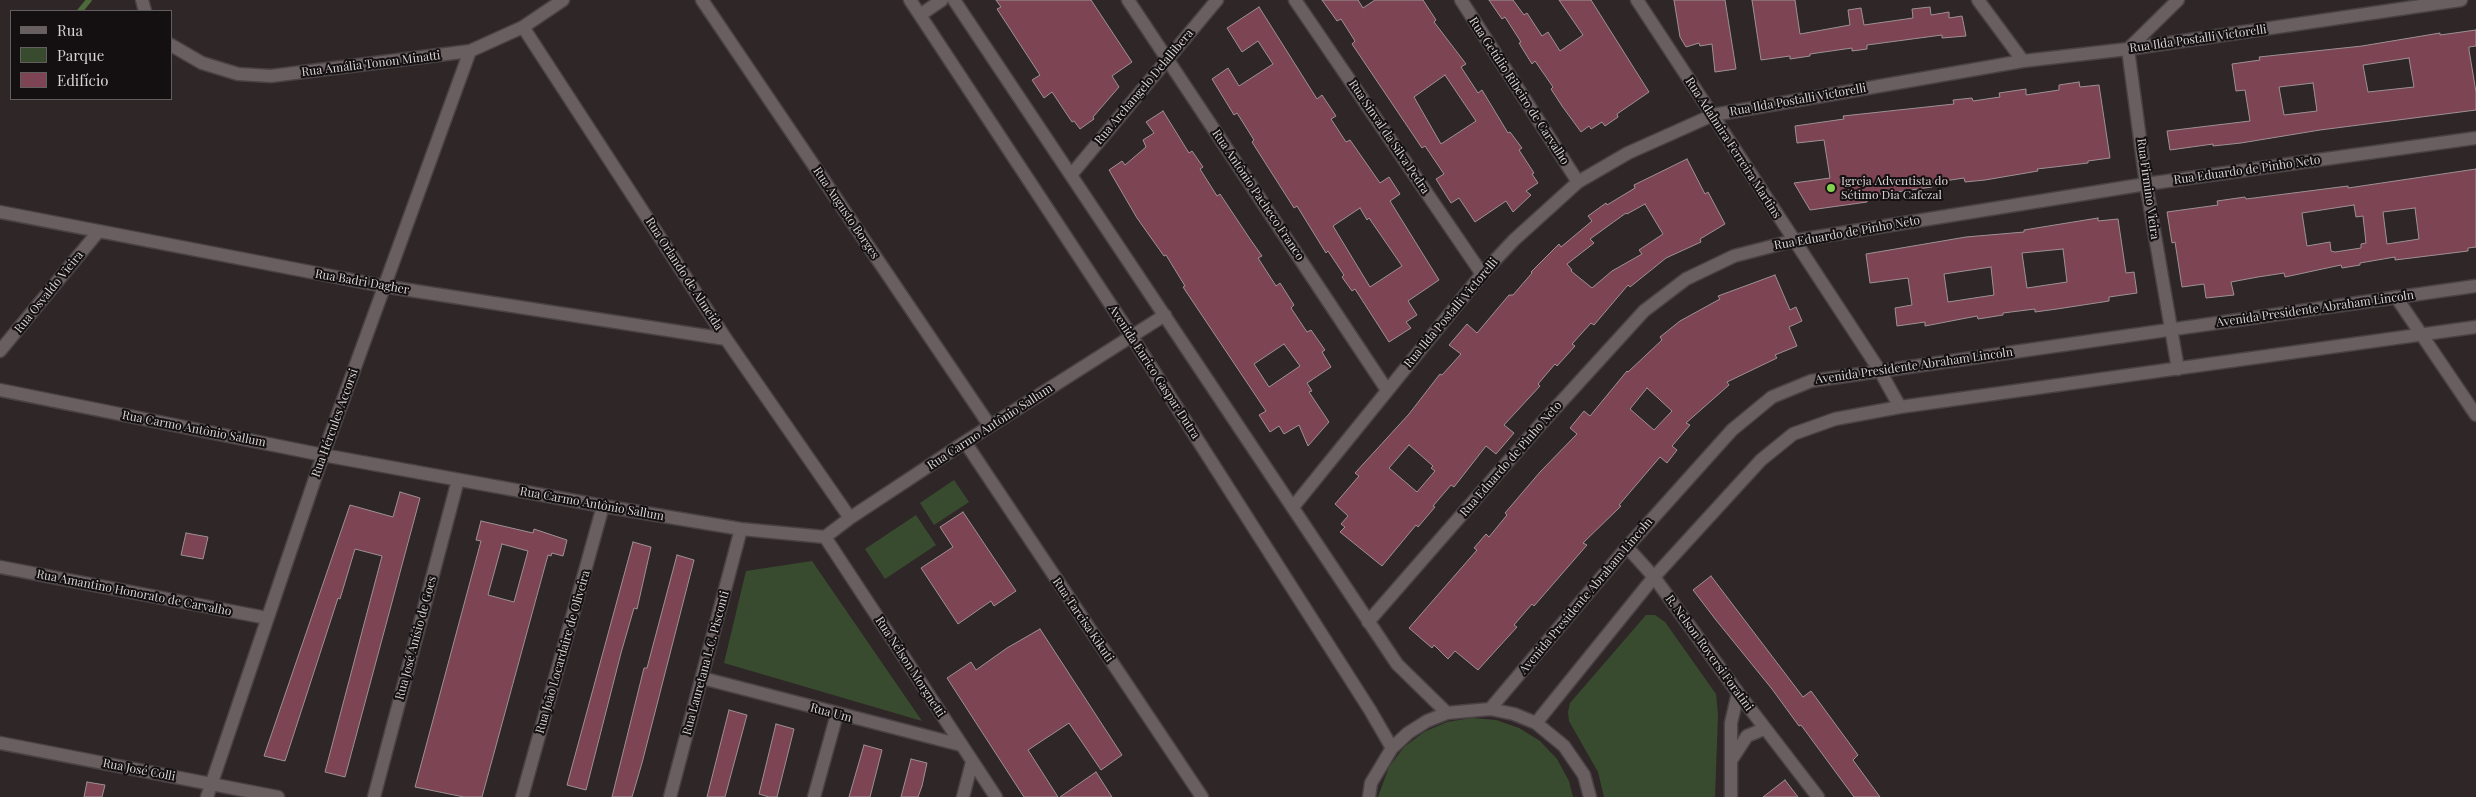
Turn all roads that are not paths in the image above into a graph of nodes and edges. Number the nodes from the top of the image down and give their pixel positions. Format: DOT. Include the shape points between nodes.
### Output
graph roads {
  1 [pos="563,0"];
  2 [pos="702,0"];
  3 [pos="910,0"];
  4 [pos="942,0"];
  5 [pos="954,0"];
  6 [pos="1128,0"];
  7 [pos="1217,0"];
  8 [pos="1295,0"];
  9 [pos="1460,0"];
  10 [pos="1637,0"];
  11 [pos="1978,0"];
  12 [pos="2178,0"];
  13 [pos="2461,0"];
  14 [pos="920,15"];
  15 [pos="523,28"];
  16 [pos="172,46"];
  17 [pos="2128,49"];
  18 [pos="470,51"];
  19 [pos="1167,58"];
  20 [pos="2023,62"];
  21 [pos="1713,115"];
  22 [pos="2476,138"];
  23 [pos="1071,175"];
  24 [pos="1578,182"];
  25 [pos="2146,184"];
  26 [pos="0,212"];
  27 [pos="98,232"];
  28 [pos="1792,241"];
  29 [pos="1482,274"];
  30 [pos="383,286"];
  31 [pos="2476,286"];
  32 [pos="2396,297"];
  33 [pos="1165,315"];
  34 [pos="2476,327"];
  35 [pos="2170,329"];
  36 [pos="2421,335"];
  37 [pos="1132,337"];
  38 [pos="726,339"];
  39 [pos="0,352"];
  40 [pos="2178,369"];
  41 [pos="1880,371"];
  42 [pos="0,390"];
  43 [pos="1387,390"];
  44 [pos="1900,407"];
  45 [pos="2476,415"];
  46 [pos="990,426"];
  47 [pos="965,442"];
  48 [pos="323,455"];
  49 [pos="458,480"];
  50 [pos="603,506"];
  51 [pos="1293,508"];
  52 [pos="850,518"];
  53 [pos="741,530"];
  54 [pos="825,537"];
  55 [pos="1627,547"];
  56 [pos="0,567"];
  57 [pos="1654,577"];
  58 [pos="267,618"];
  59 [pos="1368,622"];
  60 [pos="702,678"];
  61 [pos="1738,694"];
  62 [pos="1490,709"];
  63 [pos="1447,713"];
  64 [pos="837,714"];
  65 [pos="1536,723"];
  66 [pos="1764,728"];
  67 [pos="0,742"];
  68 [pos="961,745"];
  69 [pos="1392,748"];
  70 [pos="1732,759"];
  71 [pos="972,762"];
  72 [pos="209,791"];
  73 [pos="278,797"];
  74 [pos="374,797"];
  75 [pos="522,797"];
  76 [pos="670,797"];
  77 [pos="814,797"];
  78 [pos="963,797"];
  79 [pos="996,797"];
  80 [pos="1202,797"];
  81 [pos="1369,797"];
  82 [pos="1590,797"];
  83 [pos="1731,797"];
  84 [pos="1818,797"];
  1 -- 15 [label="street, Rua Amália Tonon Minatti"];
  2 -- 46 [label="street, Rua Augusto Borges"];
  3 -- 14 [label="street, Avenida Eurico Gaspar Dutra"];
  4 -- 14 [label="street"];
  5 -- 23 [label="street"];
  6 -- 19 [label="street, Rua Antônio Pacheco Franco"];
  7 -- 19 [label="street, Rua Archangelo Delallibera"];
  8 -- 29 [label="street, Rua Sinval da Silva Pedra"];
  9 -- 24 [label="street, Rua Getúlio Ribeiro de Carvalho"];
  10 -- 21 [label="street, Rua Adalmira Ferreira Martins"];
  11 -- 20 [label="street"];
  12 -- 17 [label="street"];
  13 -- 17 [label="street, Rua Ilda Postalli Victorelli"];
  14 -- 37 [label="street, Avenida Eurico Gaspar Dutra"];
  15 -- 18 [label="street, Rua Amália Tonon Minatti"];
  15 -- 38 [label="street, Rua Orlando de Almeida"];
  16 -- 18 [label="street, Rua Amália Tonon Minatti" via="202,63 238,74 271,76"];
  17 -- 20 [label="street, Rua Ilda Postalli Victorelli"];
  17 -- 25 [label="street, Rua Firmino Vieira"];
  18 -- 30 [label="street, Rua Hércules Accorsi"];
  19 -- 23 [label="street, Rua Archangelo Delallibera"];
  19 -- 43 [label="street, Rua Antônio Pacheco Franco"];
  20 -- 21 [label="street, Rua Ilda Postalli Victorelli"];
  21 -- 24 [label="street, Rua Ilda Postalli Victorelli" via="1628,153"];
  21 -- 28 [label="street, Rua Adalmira Ferreira Martins"];
  22 -- 25 [label="street, Rua Eduardo de Pinho Neto"];
  23 -- 33 [label="street"];
  24 -- 29 [label="street, Rua Ilda Postalli Victorelli"];
  25 -- 28 [label="street, Rua Eduardo de Pinho Neto"];
  25 -- 35 [label="street, Rua Firmino Vieira"];
  26 -- 27 [label="street, Rua Badri Dagher"];
  27 -- 30 [label="street, Rua Badri Dagher"];
  27 -- 39 [label="street, Rua Osvaldo Vieira"];
  28 -- 41 [label="street, Rua Adalmira Ferreira Martins"];
  28 -- 59 [label="street, Rua Eduardo de Pinho Neto" via="1734,256 1686,280 1644,311"];
  29 -- 43 [label="street, Rua Ilda Postalli Victorelli"];
  30 -- 38 [label="street, Rua Badri Dagher"];
  30 -- 48 [label="street, Rua Hércules Accorsi"];
  31 -- 32 [label="street, Avenida Presidente Abraham Lincoln"];
  32 -- 35 [label="street, Avenida Presidente Abraham Lincoln"];
  32 -- 36 [label="street"];
  33 -- 37 [label="street, Rua Carmo Antônio Sallum"];
  33 -- 51 [label="street"];
  34 -- 36 [label="street"];
  35 -- 40 [label="street, Rua Firmino Vieira"];
  35 -- 41 [label="street, Avenida Presidente Abraham Lincoln"];
  36 -- 40 [label="street"];
  36 -- 45 [label="street"];
  37 -- 46 [label="street, Rua Carmo Antônio Sallum"];
  37 -- 69 [label="street, Avenida Eurico Gaspar Dutra"];
  38 -- 52 [label="street, Rua Orlando de Almeida"];
  40 -- 44 [label="street"];
  41 -- 44 [label="street, Rua Adalmira Ferreira Martins"];
  41 -- 55 [label="street, Avenida Presidente Abraham Lincoln" via="1811,381 1772,397 1732,430"];
  42 -- 48 [label="street, Rua Carmo Antônio Sallum"];
  43 -- 51 [label="street, Rua Ilda Postalli Victorelli"];
  44 -- 57 [label="street" via="1835,419 1793,434 1761,460"];
  46 -- 47 [label="street, Rua Carmo Antônio Sallum"];
  47 -- 52 [label="street, Rua Carmo Antônio Sallum"];
  47 -- 80 [label="street, Rua Tarcisa Kikuti"];
  48 -- 49 [label="street, Rua Carmo Antônio Sallum"];
  48 -- 58 [label="street, Rua Hércules Accorsi"];
  49 -- 50 [label="street, Rua Carmo Antônio Sallum"];
  49 -- 74 [label="street, Rua José Anísio de Goes"];
  50 -- 53 [label="street, Rua Carmo Antônio Sallum"];
  50 -- 75 [label="street, Rua João Locardaire de Oliveira"];
  51 -- 59 [label="street"];
  52 -- 54 [label="street, Rua Carmo Antônio Sallum"];
  53 -- 54 [label="street, Rua Carmo Antônio Sallum"];
  53 -- 60 [label="street, Rua Lauretana L.C. Pisconti"];
  54 -- 68 [label="street, Rua Nélson Morgnetti"];
  55 -- 57 [label="street, R. Nelson Roversi Foratini"];
  55 -- 62 [label="street, Avenida Presidente Abraham Lincoln"];
  56 -- 58 [label="street, Rua Amantino Honorato de Carvalho"];
  57 -- 61 [label="street, R. Nelson Roversi Foratini"];
  57 -- 65 [label="street"];
  58 -- 72 [label="street, Rua Hércules Accorsi"];
  59 -- 63 [label="street" via="1397,664"];
  60 -- 64 [label="street, Rua Um"];
  60 -- 76 [label="street, Rua Lauretana L.C. Pisconti"];
  61 -- 66 [label="street, R. Nelson Roversi Foratini"];
  61 -- 70 [label="street" via="1732,723"];
  62 -- 63 [label="street"];
  62 -- 65 [label="street"];
  63 -- 69 [label="street" via="1408,733"];
  64 -- 68 [label="street, Rua Um"];
  64 -- 77 [label="street"];
  65 -- 82 [label="street" via="1564,746 1584,775"];
  66 -- 70 [label="street" via="1747,736"];
  66 -- 84 [label="street, R. Nelson Roversi Foratini"];
  67 -- 72 [label="street, Rua José Colli"];
  68 -- 71 [label="street, Rua Nélson Morgnetti"];
  69 -- 81 [label="street" via="1372,783"];
  70 -- 83 [label="street"];
  71 -- 78 [label="street"];
  71 -- 79 [label="street, Rua Nélson Morgnetti"];
  72 -- 73 [label="street, Rua José Colli"];
}
